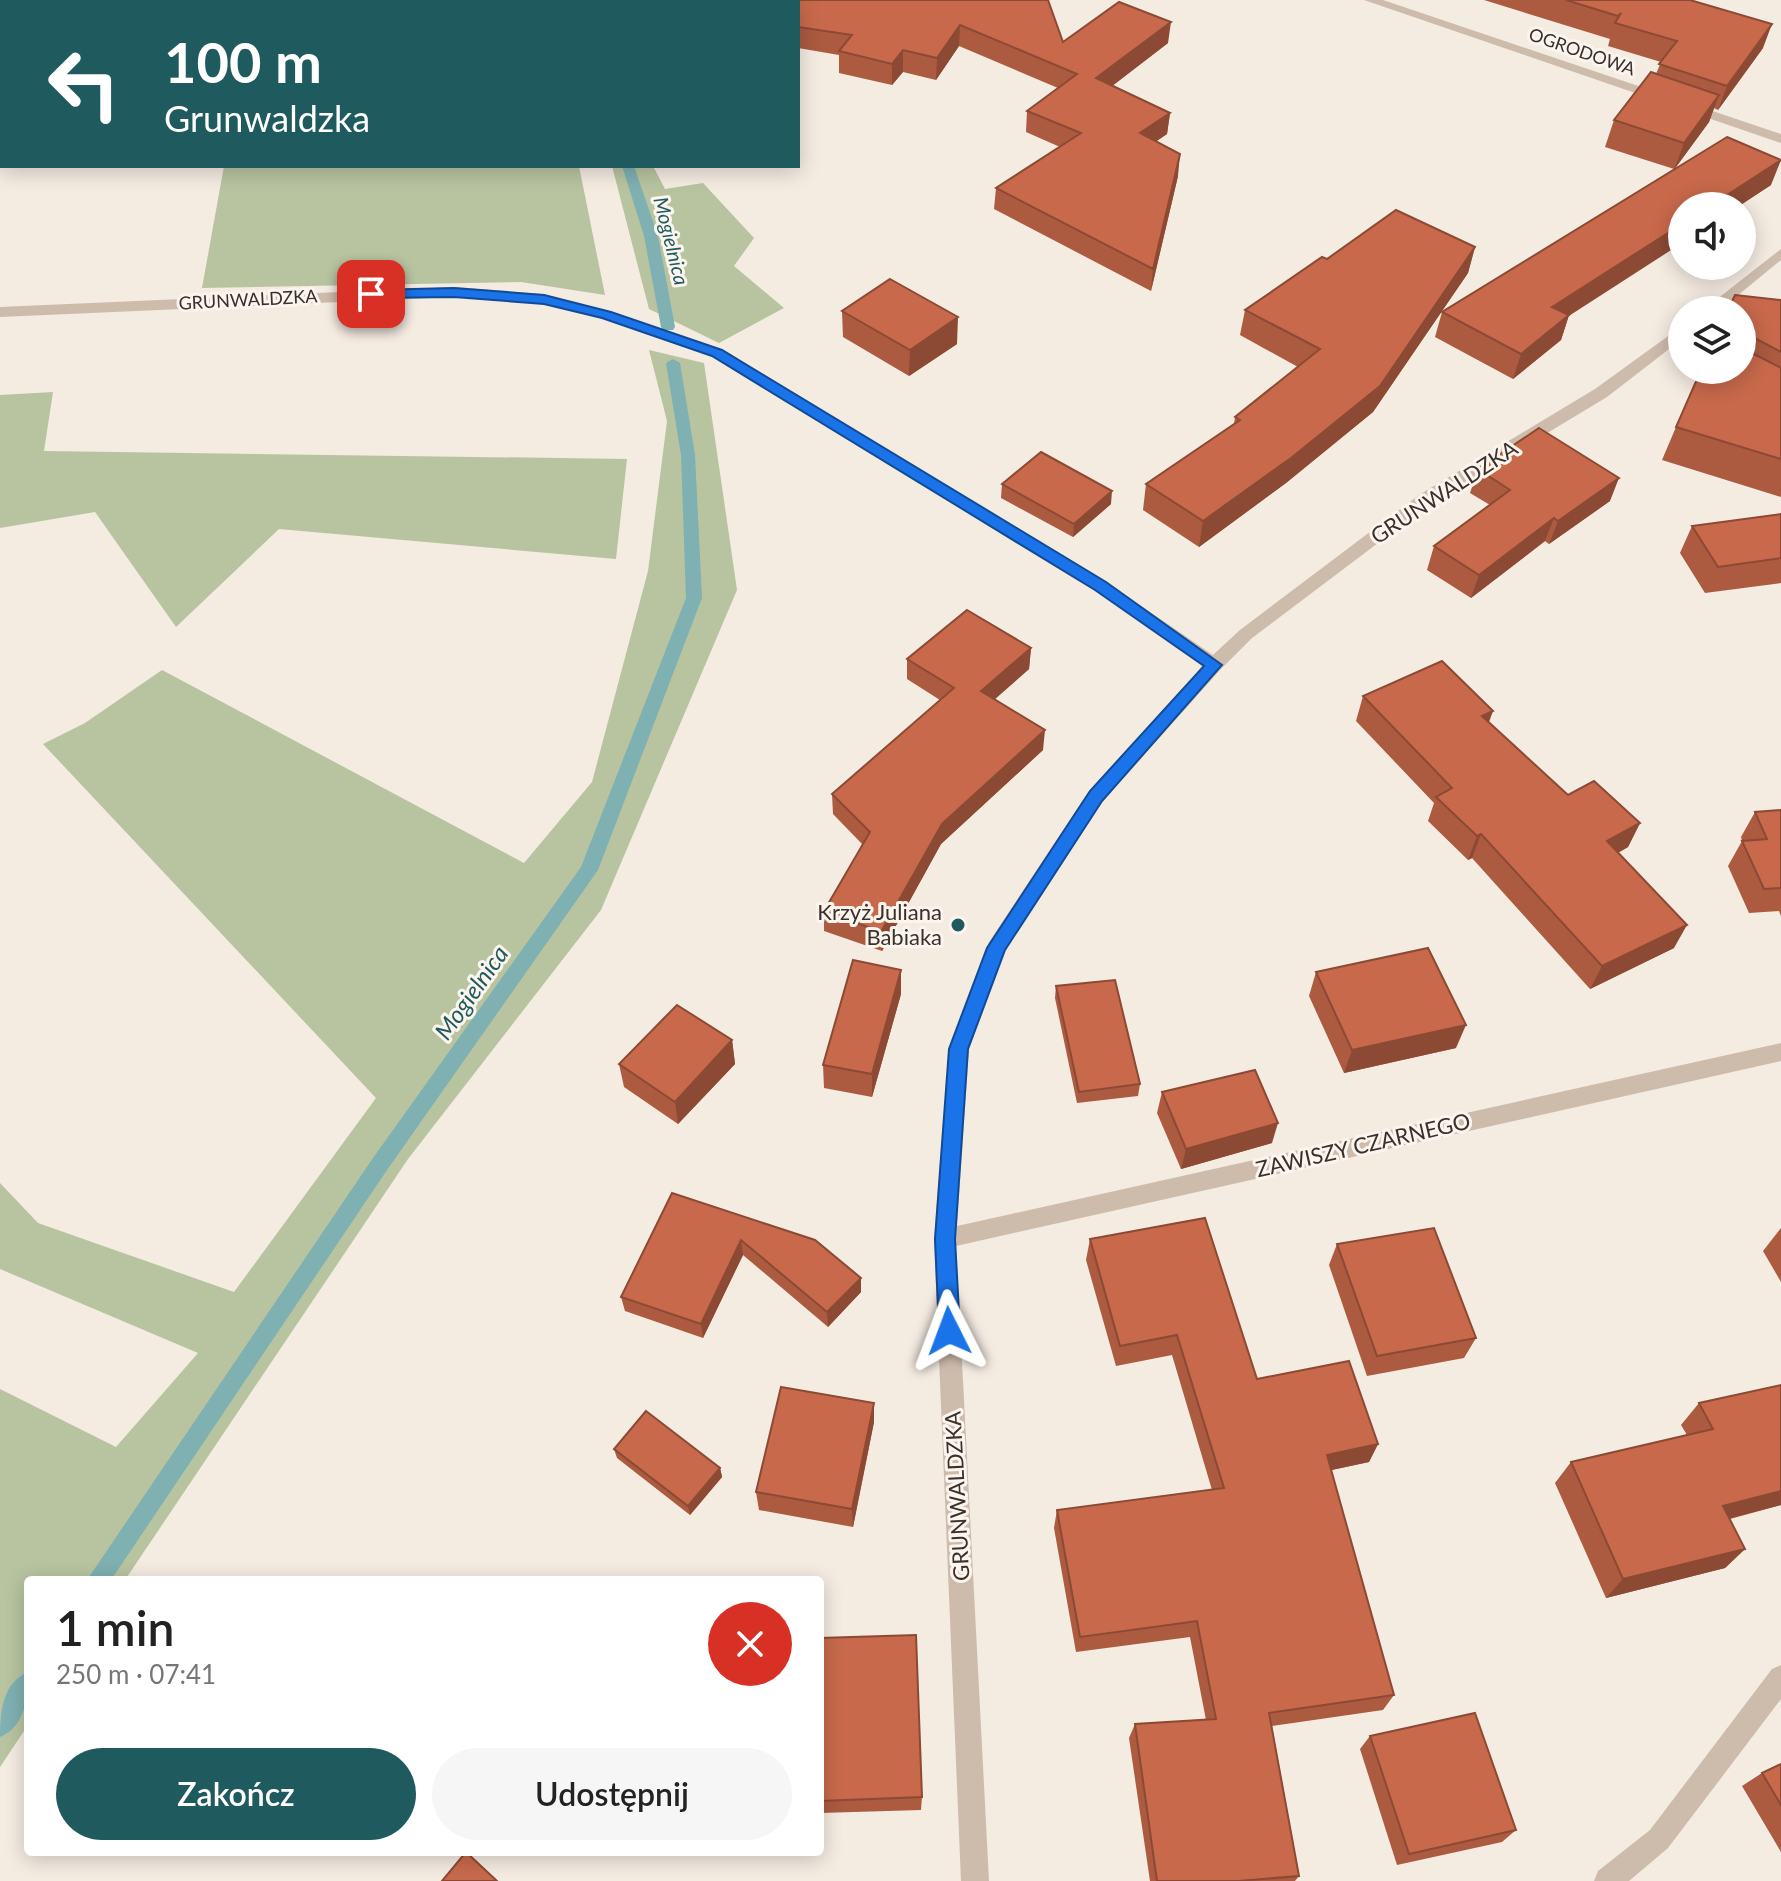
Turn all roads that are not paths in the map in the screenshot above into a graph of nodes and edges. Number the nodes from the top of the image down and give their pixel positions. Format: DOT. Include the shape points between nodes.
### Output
graph roads {
  1 [pos="1370,0"];
  2 [pos="1781,139"];
  3 [pos="1781,253"];
  4 [pos="1728,296"];
  5 [pos="0,312"];
  6 [pos="1668,347"];
  7 [pos="1214,665"];
  8 [pos="1781,1052"];
  9 [pos="945,1239"];
  10 [pos="1781,1678"];
  11 [pos="975,1881"];
  12 [pos="1608,1881"];
  1 -- 2 [label="street, OGRODOWA"];
  3 -- 4 [label="street"];
  5 -- 7 [label="street, GRUNWALDZKA" via="454,292 544,299 606,315 717,353 1100,586"];
  6 -- 7 [label="street, GRUNWALDZKA" via="1425,499 1246,634"];
  7 -- 9 [label="street, GRUNWALDZKA" via="1096,796 996,948 959,1049"];
  8 -- 9 [label="street, ZAWISZY CZARNEGO"];
  9 -- 11 [label="street, GRUNWALDZKA"];
  10 -- 12 [label="street" via="1659,1839"];
}
